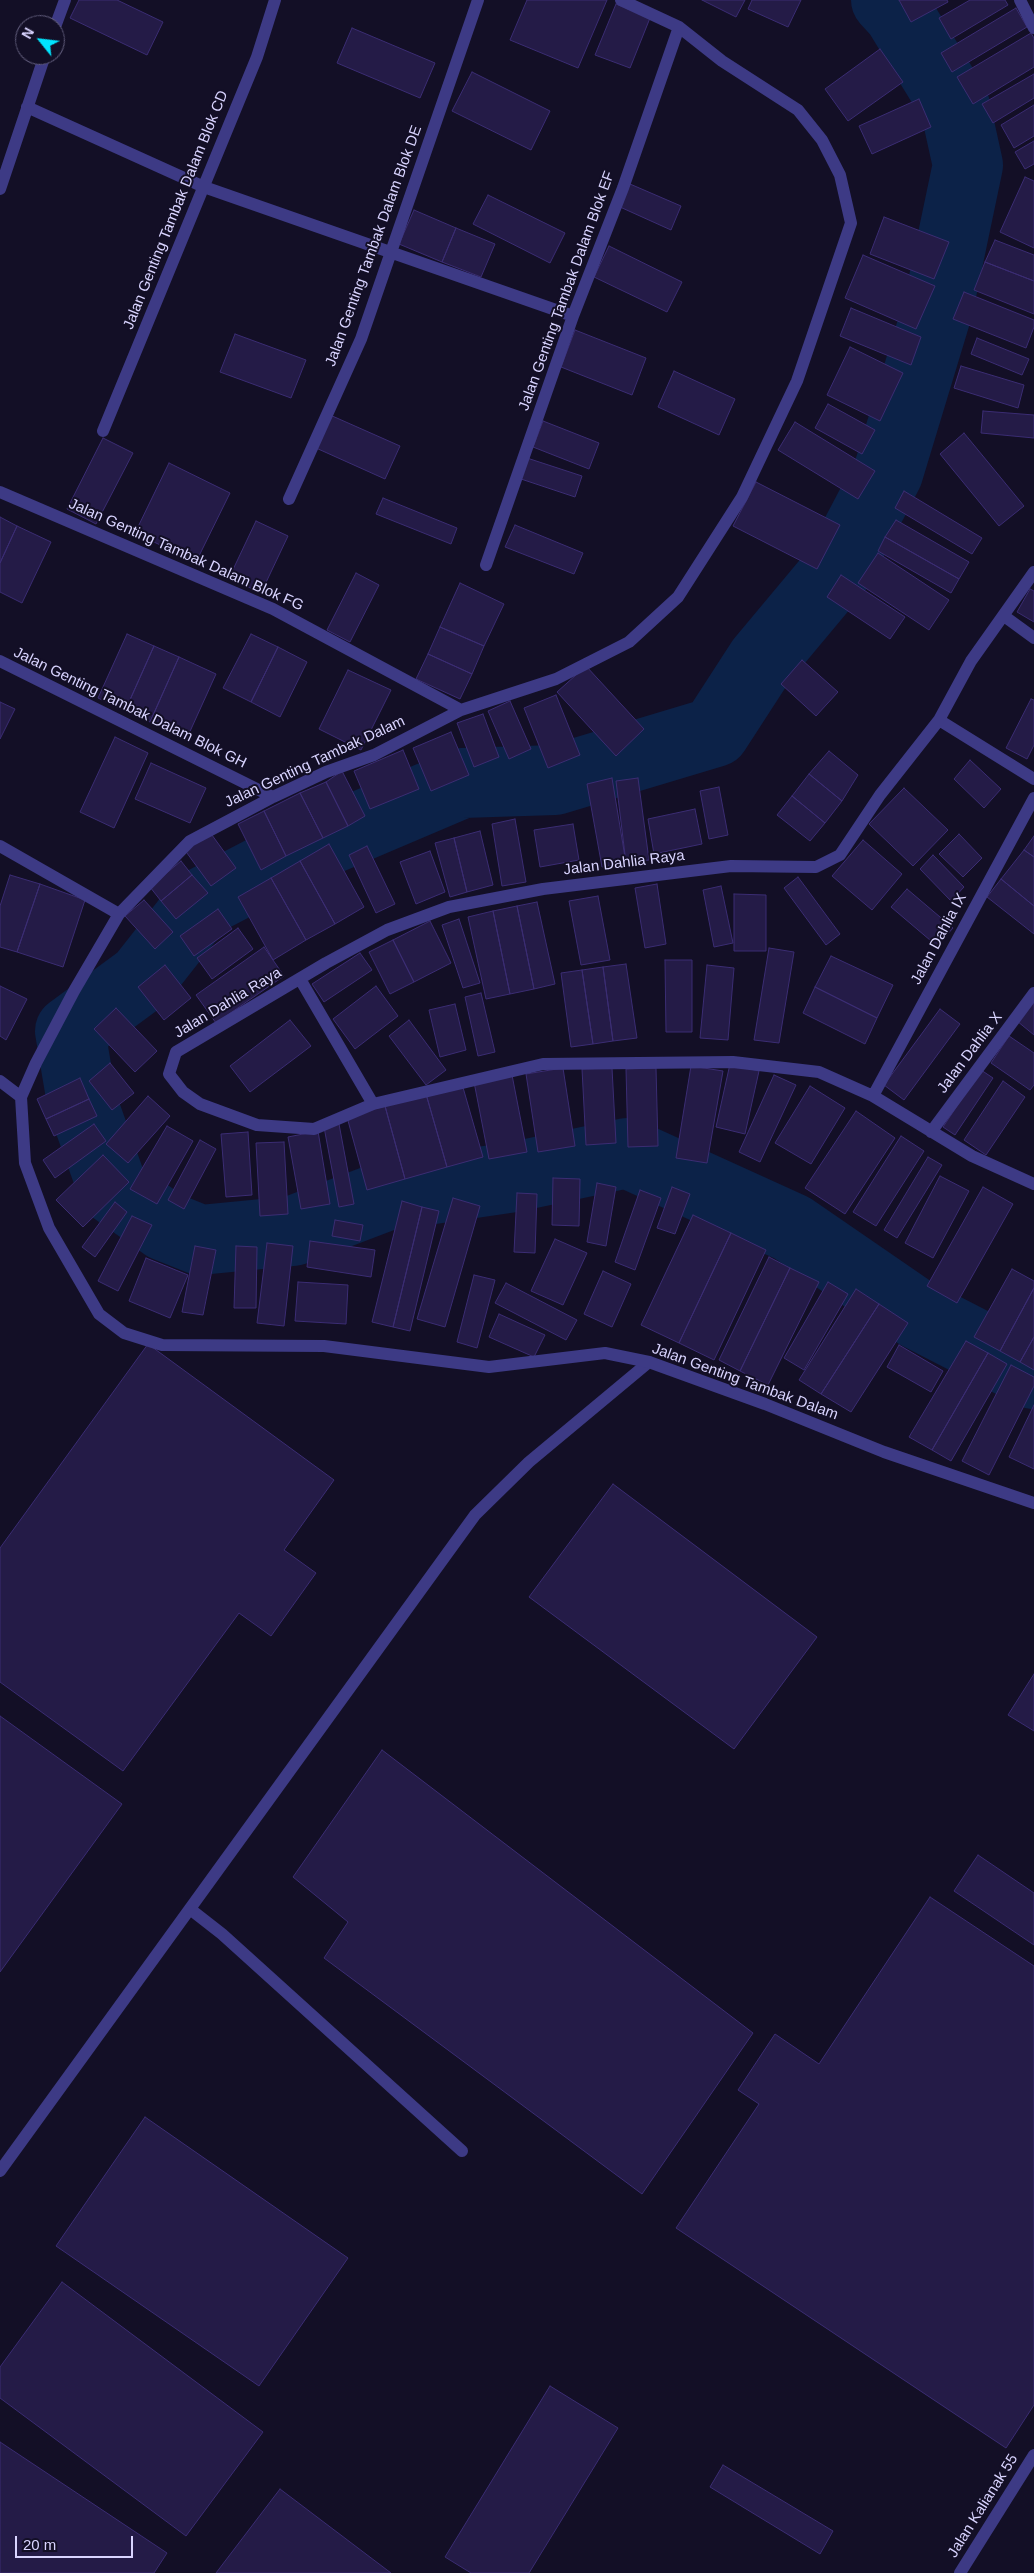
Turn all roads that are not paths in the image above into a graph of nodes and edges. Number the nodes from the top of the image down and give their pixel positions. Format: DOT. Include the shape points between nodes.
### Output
graph roads {
  1 [pos="65,0"];
  2 [pos="275,0"];
  3 [pos="478,0"];
  4 [pos="621,0"];
  5 [pos="1020,0"];
  6 [pos="59,15"];
  7 [pos="678,27"];
  8 [pos="1034,28"];
  9 [pos="42,65"];
  10 [pos="27,107"];
  11 [pos="204,187"];
  12 [pos="0,189"];
  13 [pos="391,252"];
  14 [pos="573,316"];
  15 [pos="103,430"];
  16 [pos="0,492"];
  17 [pos="289,498"];
  18 [pos="486,566"];
  19 [pos="1034,572"];
  20 [pos="1004,616"];
  21 [pos="1034,638"];
  22 [pos="0,661"];
  23 [pos="461,710"];
  24 [pos="939,720"];
  25 [pos="1034,779"];
  26 [pos="273,797"];
  27 [pos="1034,798"];
  28 [pos="0,846"];
  29 [pos="119,914"];
  30 [pos="300,979"];
  31 [pos="1034,993"];
  32 [pos="0,1081"];
  33 [pos="873,1096"];
  34 [pos="21,1097"];
  35 [pos="373,1104"];
  36 [pos="931,1132"];
  37 [pos="1034,1184"];
  38 [pos="649,1362"];
  39 [pos="1034,1503"];
  40 [pos="190,1909"];
  41 [pos="462,2150"];
  42 [pos="0,2171"];
  43 [pos="1034,2456"];
  44 [pos="960,2573"];
  1 -- 6 [label="street"];
  2 -- 11 [label="street, Jalan Genting Tambak Dalam Blok CD" via="257,57"];
  3 -- 13 [label="street, Jalan Genting Tambak Dalam Blok DE"];
  4 -- 7 [label="street, Jalan Genting Tambak Dalam"];
  5 -- 8 [label="street"];
  7 -- 14 [label="street, Jalan Genting Tambak Dalam Blok EF" via="623,188"];
  7 -- 23 [label="street, Jalan Genting Tambak Dalam" via="798,110 822,140 840,175 851,223 838,266 797,381 742,497 678,597 629,642 556,679"];
  9 -- 10 [label="street"];
  10 -- 11 [label="street"];
  10 -- 12 [label="street"];
  11 -- 13 [label="street"];
  11 -- 15 [label="street, Jalan Genting Tambak Dalam Blok CD"];
  13 -- 14 [label="street"];
  13 -- 17 [label="street, Jalan Genting Tambak Dalam Blok DE" via="361,339"];
  14 -- 18 [label="street, Jalan Genting Tambak Dalam Blok EF"];
  16 -- 23 [label="street, Jalan Genting Tambak Dalam Blok FG" via="273,609"];
  19 -- 20 [label="street, Jalan Dahlia Raya"];
  20 -- 21 [label="street"];
  20 -- 24 [label="street, Jalan Dahlia Raya" via="971,661"];
  22 -- 26 [label="street, Jalan Genting Tambak Dalam Blok GH"];
  23 -- 26 [label="street, Jalan Genting Tambak Dalam" via="374,755 326,772"];
  24 -- 25 [label="street"];
  24 -- 30 [label="street, Jalan Dahlia Raya" via="880,795 840,855 816,868 731,866 543,889 449,907 387,930"];
  26 -- 29 [label="street, Jalan Genting Tambak Dalam" via="190,841"];
  27 -- 33 [label="street, Jalan Dahlia IX"];
  28 -- 29 [label="street"];
  29 -- 34 [label="street, Jalan Genting Tambak Dalam" via="61,1015"];
  30 -- 35 [label="street"];
  30 -- 35 [label="street, Jalan Dahlia Raya" via="176,1052 169,1074 183,1092 200,1104 257,1124 314,1129"];
  31 -- 36 [label="street, Jalan Dahlia X"];
  32 -- 34 [label="street"];
  33 -- 35 [label="street, Jalan Dahlia Raya" via="819,1072 733,1062 544,1064"];
  33 -- 36 [label="street, Jalan Dahlia Raya"];
  34 -- 38 [label="street, Jalan Genting Tambak Dalam" via="25,1163 49,1228 99,1314 124,1333 162,1345 324,1346 489,1367 605,1354"];
  36 -- 37 [label="street, Jalan Dahlia Raya" via="972,1156"];
  38 -- 39 [label="street, Jalan Genting Tambak Dalam" via="884,1452"];
  38 -- 40 [label="street" via="529,1462 475,1515"];
  40 -- 41 [label="street" via="229,1940"];
  40 -- 42 [label="street"];
  43 -- 44 [label="street, Jalan Kalianak 55"];
}
